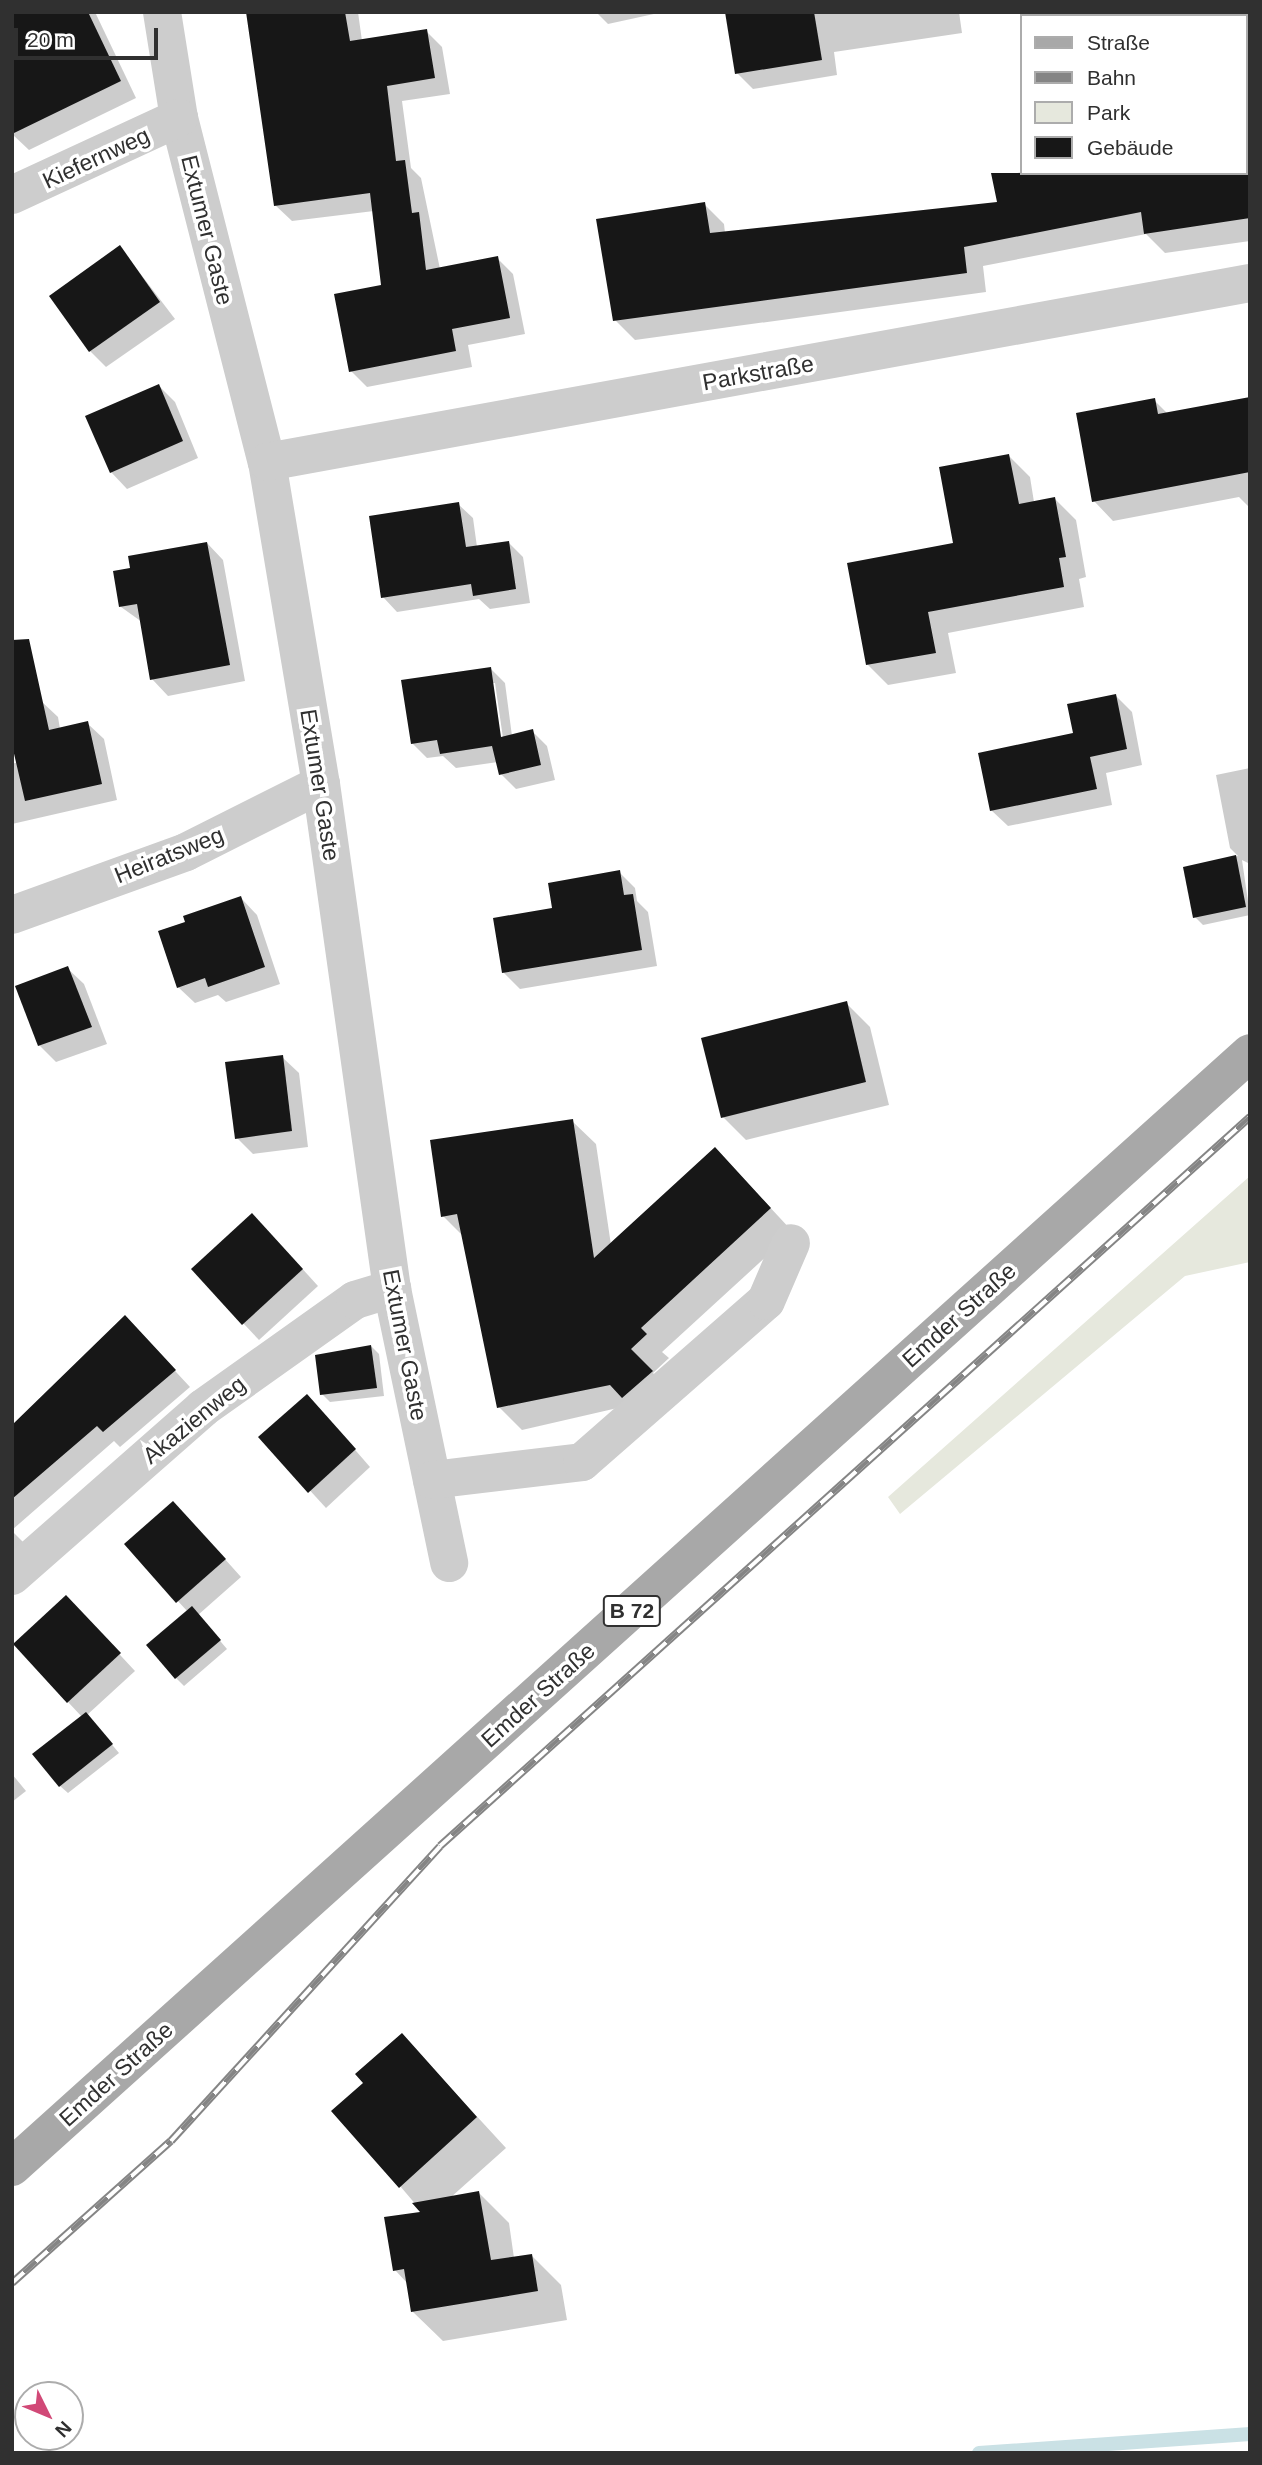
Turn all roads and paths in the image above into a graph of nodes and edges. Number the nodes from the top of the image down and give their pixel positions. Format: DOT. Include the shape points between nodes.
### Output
graph roads {
  1 [pos="162,12"];
  2 [pos="179,118"];
  3 [pos="12,195"];
  4 [pos="1250,284"];
  5 [pos="267,462"];
  6 [pos="321,784"];
  7 [pos="12,915"];
  8 [pos="1250,1053"];
  9 [pos="791,1243"];
  10 [pos="392,1289"];
  11 [pos="432,1480"];
  12 [pos="449,1563"];
  13 [pos="12,1576"];
  14 [pos="12,2167"];
  1 -- 2 [label="street, Extumer Gaste"];
  2 -- 3 [label="street, Kiefernweg" via="88,164"];
  2 -- 5 [label="street, Extumer Gaste"];
  4 -- 5 [label="street, Parkstraße"];
  5 -- 6 [label="street, Extumer Gaste"];
  6 -- 7 [label="street, Heiratsweg" via="186,852"];
  6 -- 10 [label="street, Extumer Gaste"];
  8 -- 14 [label="main road, Emder Straße / B 72"];
  9 -- 11 [label="street" via="766,1301 582,1462"];
  10 -- 11 [label="street, Extumer Gaste"];
  10 -- 13 [label="street, Akazienweg" via="355,1300 203,1408"];
  11 -- 12 [label="street, Extumer Gaste"];
}
